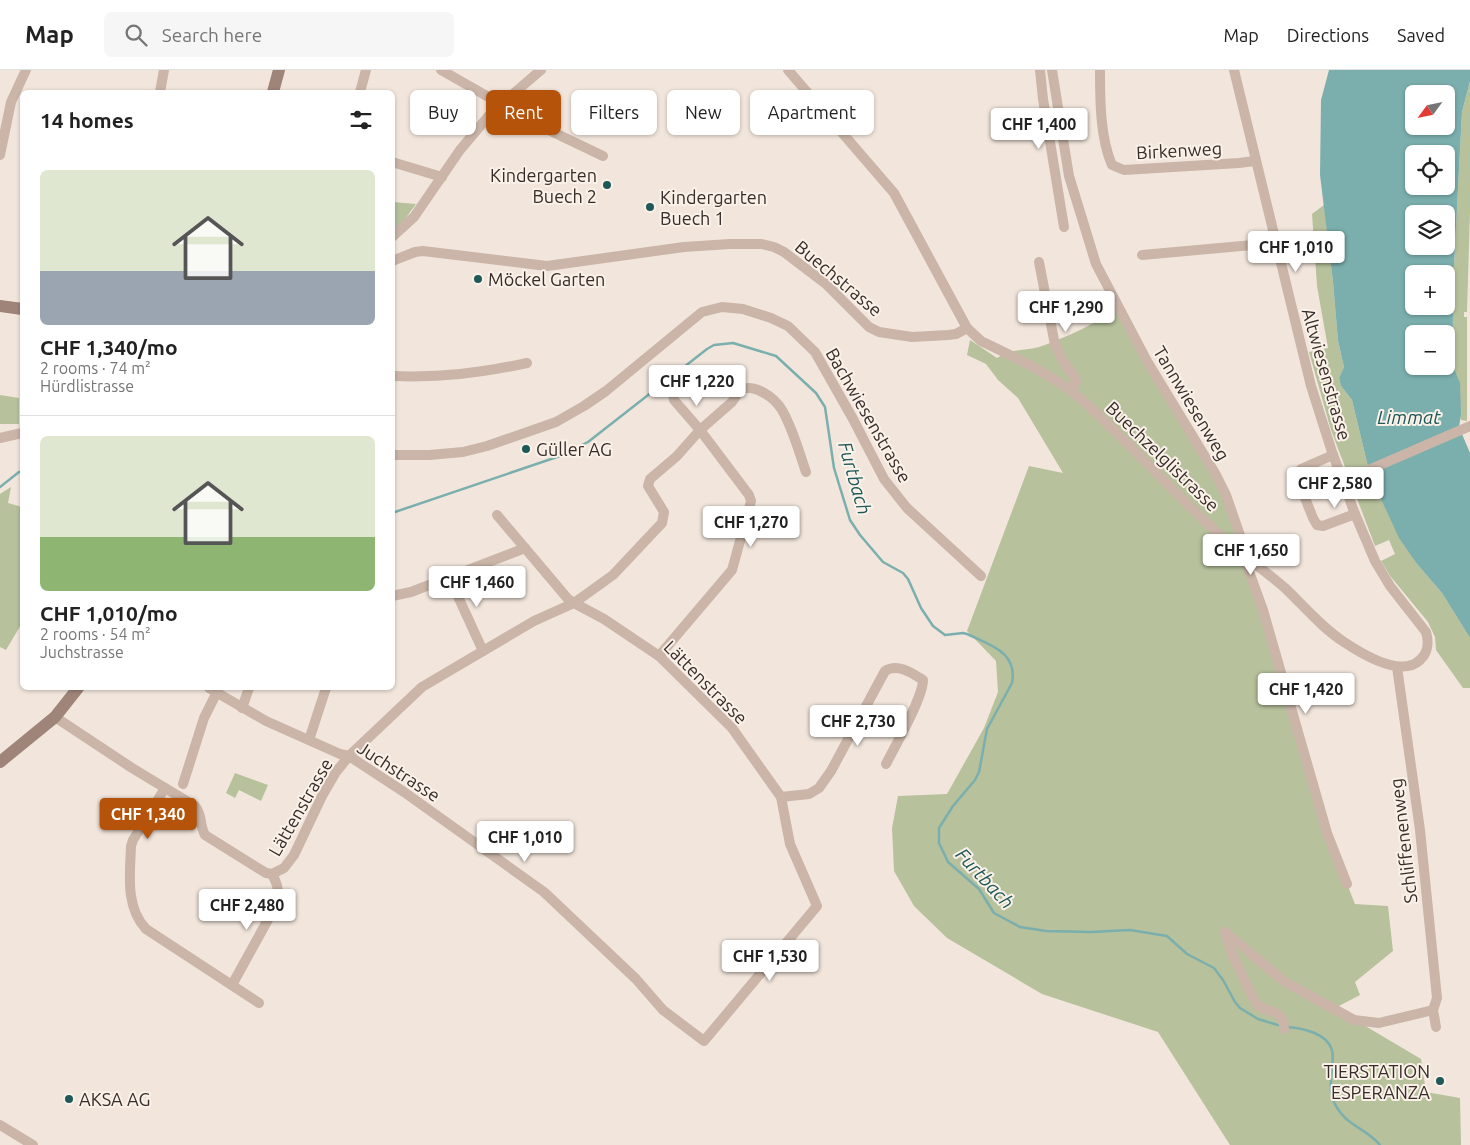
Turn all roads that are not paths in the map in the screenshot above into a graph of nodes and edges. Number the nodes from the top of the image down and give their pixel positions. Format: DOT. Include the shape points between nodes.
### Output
graph roads {
  1 [pos="26,70"];
  2 [pos="164,70"];
  3 [pos="280,70"];
  4 [pos="366,70"];
  5 [pos="441,70"];
  6 [pos="541,70"];
  7 [pos="788,70"];
  8 [pos="1040,70"];
  9 [pos="1052,70"];
  10 [pos="1100,70"];
  11 [pos="1234,70"];
  12 [pos="160,90"];
  13 [pos="274,90"];
  14 [pos="361,90"];
  15 [pos="517,90"];
  16 [pos="486,96"];
  17 [pos="11,102"];
  18 [pos="20,104"];
  19 [pos="486,120"];
  20 [pos="561,135"];
  21 [pos="0,155"];
  22 [pos="603,156"];
  23 [pos="1255,160"];
  24 [pos="395,163"];
  25 [pos="442,177"];
  26 [pos="1064,227"];
  27 [pos="395,234"];
  28 [pos="1275,243"];
  29 [pos="1142,255"];
  30 [pos="395,260"];
  31 [pos="1039,262"];
  32 [pos="0,306"];
  33 [pos="20,309"];
  34 [pos="967,328"];
  35 [pos="526,363"];
  36 [pos="395,376"];
  37 [pos="1071,391"];
  38 [pos="673,393"];
  39 [pos="1465,428"];
  40 [pos="700,430"];
  41 [pos="20,433"];
  42 [pos="0,438"];
  43 [pos="395,455"];
  44 [pos="1334,455"];
  45 [pos="806,472"];
  46 [pos="1343,481"];
  47 [pos="1355,514"];
  48 [pos="497,515"];
  49 [pos="525,548"];
  50 [pos="1243,554"];
  51 [pos="980,576"];
  52 [pos="449,577"];
  53 [pos="395,595"];
  54 [pos="574,604"];
  55 [pos="483,651"];
  56 [pos="659,656"];
  57 [pos="1397,667"];
  58 [pos="76,690"];
  59 [pos="213,690"];
  60 [pos="248,690"];
  61 [pos="325,690"];
  62 [pos="242,708"];
  63 [pos="55,717"];
  64 [pos="309,740"];
  65 [pos="349,756"];
  66 [pos="0,762"];
  67 [pos="886,764"];
  68 [pos="183,784"];
  69 [pos="165,788"];
  70 [pos="781,797"];
  71 [pos="272,874"];
  72 [pos="1347,884"];
  73 [pos="232,986"];
  74 [pos="259,1003"];
  75 [pos="1433,1010"];
  76 [pos="1284,1026"];
  77 [pos="1436,1027"];
  78 [pos="704,1041"];
  79 [pos="0,1125"];
  80 [pos="33,1145"];
  1 -- 17 [label="street"];
  2 -- 12 [label="street"];
  3 -- 13 [label="main road"];
  4 -- 14 [label="street"];
  5 -- 16 [label="street"];
  6 -- 15 [label="street"];
  7 -- 34 [label="street, Buechzelglistrasse" via="894,193"];
  8 -- 26 [label="street"];
  9 -- 50 [label="street, Tannwiesenweg" via="1069,176 1096,264 1147,361 1215,473 1241,537"];
  10 -- 23 [label="street, Birkenweg" via="1107,153 1112,165 1124,170"];
  11 -- 23 [label="street, Altwiesenstrasse"];
  17 -- 18 [label="street"];
  17 -- 21 [label="street"];
  19 -- 25 [label="street"];
  20 -- 22 [label="street"];
  23 -- 28 [label="street, Altwiesenstrasse"];
  24 -- 25 [label="street"];
  25 -- 27 [label="street" via="411,221"];
  28 -- 29 [label="street"];
  28 -- 44 [label="street, Altwiesenstrasse" via="1311,386"];
  30 -- 34 [label="street, Buechstrasse" via="423,251 547,266 684,247 762,244 784,252 826,284 869,327 879,332 912,337 956,334"];
  31 -- 37 [label="street" via="1055,345 1076,382"];
  32 -- 33 [label="main road"];
  34 -- 37 [label="street, Buechzelglistrasse" via="981,341 1030,365"];
  35 -- 36 [label="street" via="446,376"];
  37 -- 50 [label="street, Buechzelglistrasse"];
  38 -- 40 [label="street" via="674,400"];
  39 -- 46 [label="street"];
  40 -- 45 [label="street" via="732,402 740,390 750,388 763,392 781,408"];
  40 -- 54 [label="street" via="650,479 648,486 664,512 662,523 613,575"];
  40 -- 56 [label="street" via="750,495 751,501 732,570"];
  41 -- 42 [label="street"];
  43 -- 51 [label="street, Bachwiesenstrasse" via="463,452 556,422 606,391 702,312 722,307 743,309 788,326 815,352 884,479 907,508"];
  44 -- 46 [label="street, Altwiesenstrasse"];
  44 -- 47 [label="street" via="1301,469 1297,478 1317,525 1323,526"];
  46 -- 47 [label="street"];
  47 -- 57 [label="street" via="1384,578 1426,632 1428,646 1423,657 1410,666"];
  48 -- 49 [label="street"];
  49 -- 52 [label="street"];
  49 -- 54 [label="street"];
  50 -- 57 [label="street, Buechzelglistrasse" via="1343,642"];
  50 -- 72 [label="street, Tannwiesenweg" via="1263,610 1327,833"];
  52 -- 53 [label="street"];
  52 -- 55 [label="street"];
  54 -- 55 [label="street, Lättenstrasse" via="534,621"];
  54 -- 56 [label="street, Lättenstrasse" via="604,619"];
  55 -- 65 [label="street, Lättenstrasse" via="422,687"];
  56 -- 70 [label="street, Lättenstrasse" via="732,728"];
  57 -- 75 [label="street, Schliffenenweg" via="1420,830 1437,998"];
  58 -- 63 [label="main road"];
  59 -- 62 [label="street, Juchstrasse"];
  59 -- 68 [label="street, Juchstrasse"];
  60 -- 62 [label="street"];
  61 -- 64 [label="street"];
  62 -- 64 [label="street, Juchstrasse"];
  63 -- 66 [label="main road"];
  63 -- 69 [label="street, Lättenstrasse"];
  64 -- 65 [label="street, Juchstrasse"];
  65 -- 71 [label="street, Lättenstrasse" via="329,783 291,859 284,868"];
  65 -- 78 [label="street, Juchstrasse" via="544,892 636,979 663,1010"];
  67 -- 70 [label="street" via="923,685 923,680 899,668 885,671 819,788 809,794"];
  69 -- 71 [label="street, Lättenstrasse" via="195,806 201,815 202,831 209,839"];
  69 -- 73 [label="street" via="132,840 130,892 134,909 146,929"];
  70 -- 78 [label="street, Lättenstrasse" via="794,856 817,906"];
  71 -- 73 [label="street" via="279,894 276,905"];
  73 -- 74 [label="street"];
  75 -- 76 [label="street" via="1380,1023 1354,1020 1285,982 1225,932 1232,956 1258,1006 1281,1016"];
  75 -- 77 [label="street, Schliffenenweg"];
  79 -- 80 [label="street"];
}
